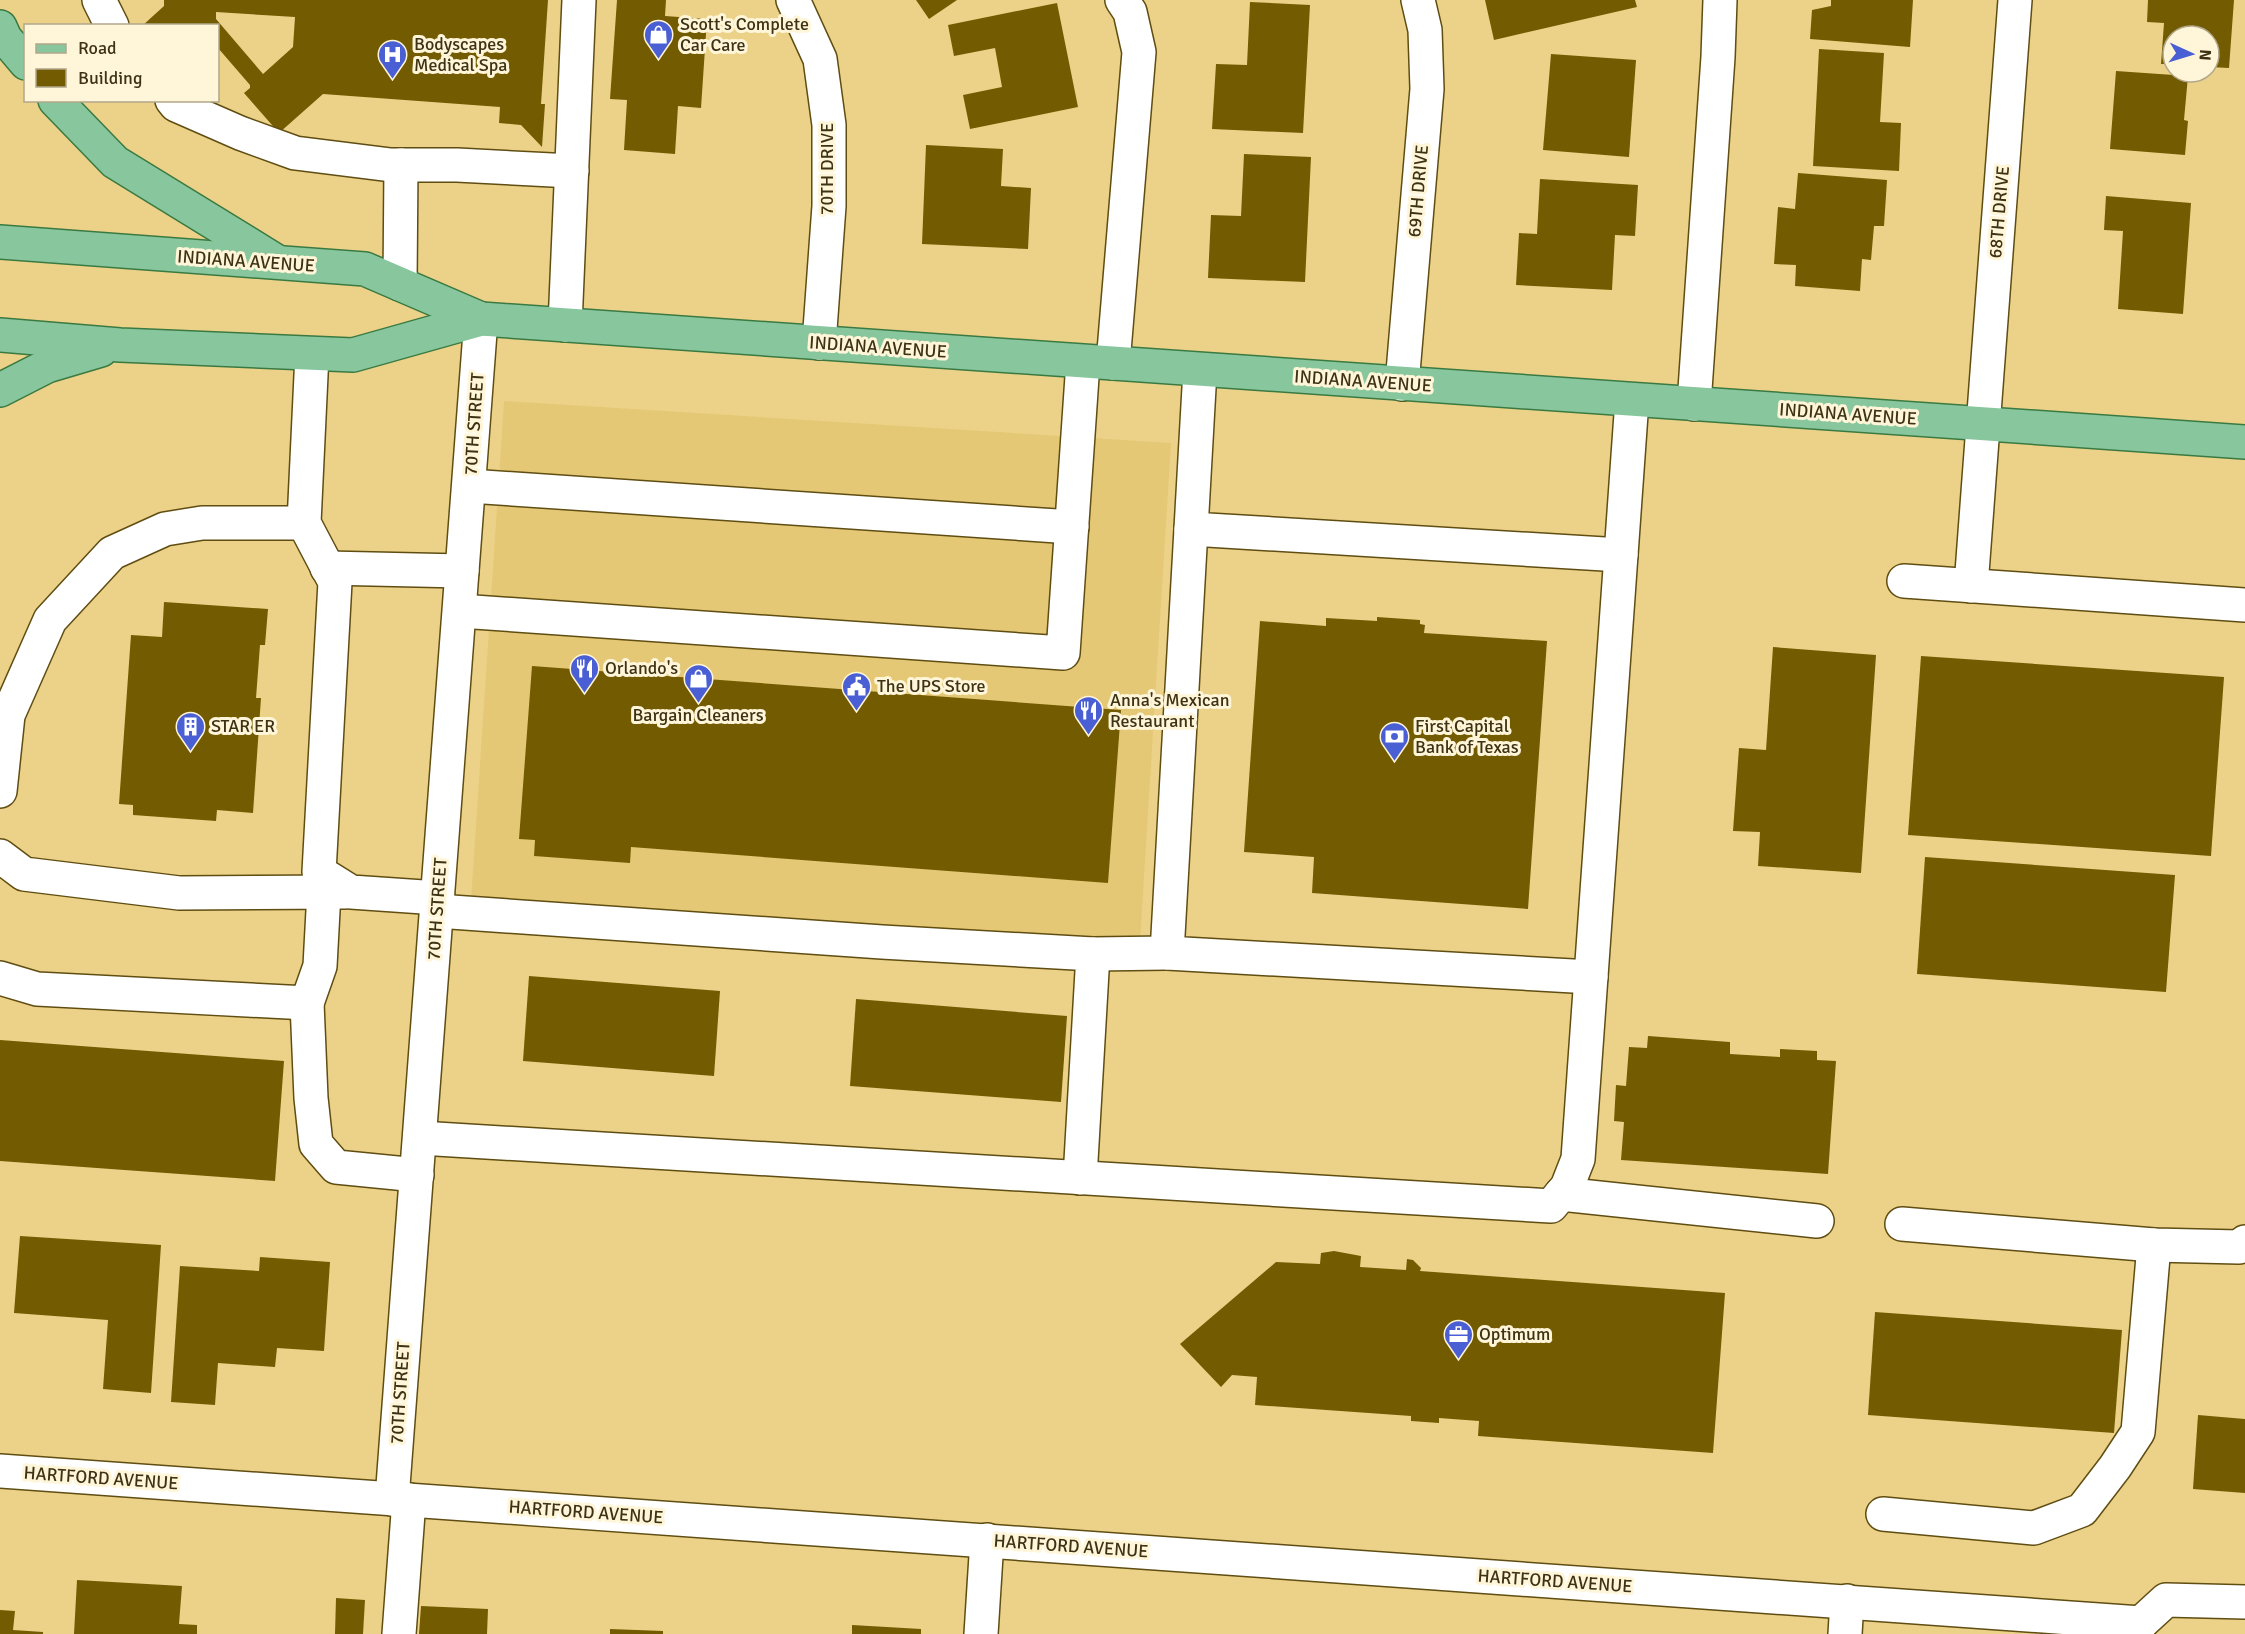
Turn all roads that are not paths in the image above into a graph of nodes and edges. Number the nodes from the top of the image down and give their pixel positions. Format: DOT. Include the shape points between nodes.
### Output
graph roads {
  1 [pos="99,0"];
  2 [pos="579,0"];
  3 [pos="793,0"];
  4 [pos="1122,0"];
  5 [pos="1418,0"];
  6 [pos="1720,0"];
  7 [pos="2015,0"];
  8 [pos="111,24"];
  9 [pos="0,27"];
  10 [pos="24,61"];
  11 [pos="57,102"];
  12 [pos="174,102"];
  13 [pos="401,165"];
  14 [pos="572,171"];
  15 [pos="0,242"];
  16 [pos="280,264"];
  17 [pos="400,284"];
  18 [pos="481,319"];
  19 [pos="565,325"];
  20 [pos="0,335"];
  21 [pos="819,343"];
  22 [pos="120,345"];
  23 [pos="312,354"];
  24 [pos="1098,363"];
  25 [pos="1200,370"];
  26 [pos="1402,384"];
  27 [pos="0,390"];
  28 [pos="1632,400"];
  29 [pos="1694,404"];
  30 [pos="1982,423"];
  31 [pos="2245,442"];
  32 [pos="469,486"];
  33 [pos="304,523"];
  34 [pos="1072,527"];
  35 [pos="1191,529"];
  36 [pos="1622,555"];
  37 [pos="327,568"];
  38 [pos="462,571"];
  39 [pos="1904,580"];
  40 [pos="1971,586"];
  41 [pos="2245,605"];
  42 [pos="460,611"];
  43 [pos="0,791"];
  44 [pos="0,856"];
  45 [pos="337,892"];
  46 [pos="437,904"];
  47 [pos="1167,953"];
  48 [pos="1093,954"];
  49 [pos="1591,977"];
  50 [pos="0,978"];
  51 [pos="308,1003"];
  52 [pos="420,1138"];
  53 [pos="417,1176"];
  54 [pos="1080,1178"];
  55 [pos="1561,1194"];
  56 [pos="1817,1221"];
  57 [pos="1902,1224"];
  58 [pos="2245,1242"];
  59 [pos="2154,1245"];
  60 [pos="0,1471"];
  61 [pos="400,1499"];
  62 [pos="1883,1514"];
  63 [pos="987,1540"];
  64 [pos="1847,1602"];
  65 [pos="2245,1602"];
  66 [pos="2141,1628"];
  67 [pos="399,1634"];
  68 [pos="981,1634"];
  69 [pos="1845,1634"];
  1 -- 8 [label="street"];
  2 -- 14 [label="street"];
  3 -- 21 [label="street, 70TH DRIVE" via="820,59 829,125 829,206"];
  4 -- 24 [label="street" via="1130,12 1139,52"];
  5 -- 26 [label="street, 69TH DRIVE" via="1425,30 1427,89"];
  6 -- 29 [label="street"];
  7 -- 30 [label="street, 68TH DRIVE"];
  9 -- 10 [label="main road"];
  11 -- 16 [label="main road" via="116,162"];
  12 -- 13 [label="street" via="295,153"];
  13 -- 14 [label="street"];
  13 -- 17 [label="street"];
  14 -- 19 [label="street"];
  15 -- 16 [label="main road, INDIANA AVENUE"];
  16 -- 17 [label="main road, INDIANA AVENUE" via="365,269"];
  17 -- 18 [label="main road, INDIANA AVENUE"];
  18 -- 19 [label="main road, INDIANA AVENUE"];
  18 -- 23 [label="main road, INDIANA AVENUE" via="353,355"];
  18 -- 32 [label="street, 70TH STREET"];
  19 -- 21 [label="main road, INDIANA AVENUE"];
  20 -- 22 [label="main road, INDIANA AVENUE"];
  21 -- 24 [label="main road, INDIANA AVENUE"];
  22 -- 23 [label="main road, INDIANA AVENUE"];
  22 -- 27 [label="main road" via="47,366"];
  23 -- 33 [label="street"];
  24 -- 25 [label="main road, INDIANA AVENUE"];
  24 -- 34 [label="street"];
  25 -- 26 [label="main road, INDIANA AVENUE"];
  25 -- 35 [label="street"];
  26 -- 28 [label="main road, INDIANA AVENUE"];
  28 -- 29 [label="main road, INDIANA AVENUE"];
  28 -- 36 [label="street"];
  29 -- 30 [label="main road, INDIANA AVENUE"];
  30 -- 31 [label="main road, INDIANA AVENUE"];
  30 -- 40 [label="street, 68TH DRIVE"];
  32 -- 34 [label="street"];
  32 -- 38 [label="street, 70TH STREET"];
  33 -- 37 [label="street"];
  33 -- 43 [label="street" via="202,523 165,529 112,553 50,620 8,715"];
  34 -- 42 [label="street" via="1063,653"];
  35 -- 36 [label="street"];
  35 -- 47 [label="street"];
  36 -- 49 [label="street"];
  37 -- 38 [label="street"];
  37 -- 45 [label="street" via="335,582 319,872"];
  38 -- 42 [label="street, 70TH STREET"];
  39 -- 40 [label="street"];
  40 -- 41 [label="street"];
  42 -- 46 [label="street, 70TH STREET"];
  44 -- 45 [label="street" via="24,874 179,893"];
  45 -- 46 [label="street"];
  45 -- 51 [label="street"];
  46 -- 48 [label="street" via="882,942"];
  46 -- 52 [label="street, 70TH STREET"];
  47 -- 48 [label="street"];
  47 -- 49 [label="street"];
  48 -- 54 [label="street"];
  49 -- 55 [label="street" via="1578,1159"];
  50 -- 51 [label="street" via="38,989"];
  51 -- 53 [label="street" via="316,1144 336,1167"];
  52 -- 53 [label="street, 70TH STREET"];
  52 -- 54 [label="street"];
  53 -- 61 [label="street, 70TH STREET"];
  54 -- 55 [label="street" via="1551,1206"];
  55 -- 56 [label="street"];
  57 -- 59 [label="street"];
  58 -- 59 [label="street" via="2239,1246"];
  59 -- 62 [label="street" via="2138,1432 2082,1510 2034,1528"];
  60 -- 61 [label="street, HARTFORD AVENUE"];
  61 -- 63 [label="street, HARTFORD AVENUE"];
  61 -- 67 [label="street, 70TH STREET"];
  63 -- 64 [label="street, HARTFORD AVENUE"];
  63 -- 68 [label="street"];
  64 -- 66 [label="street, HARTFORD AVENUE"];
  64 -- 69 [label="street"];
  65 -- 66 [label="street" via="2166,1600"];
}
